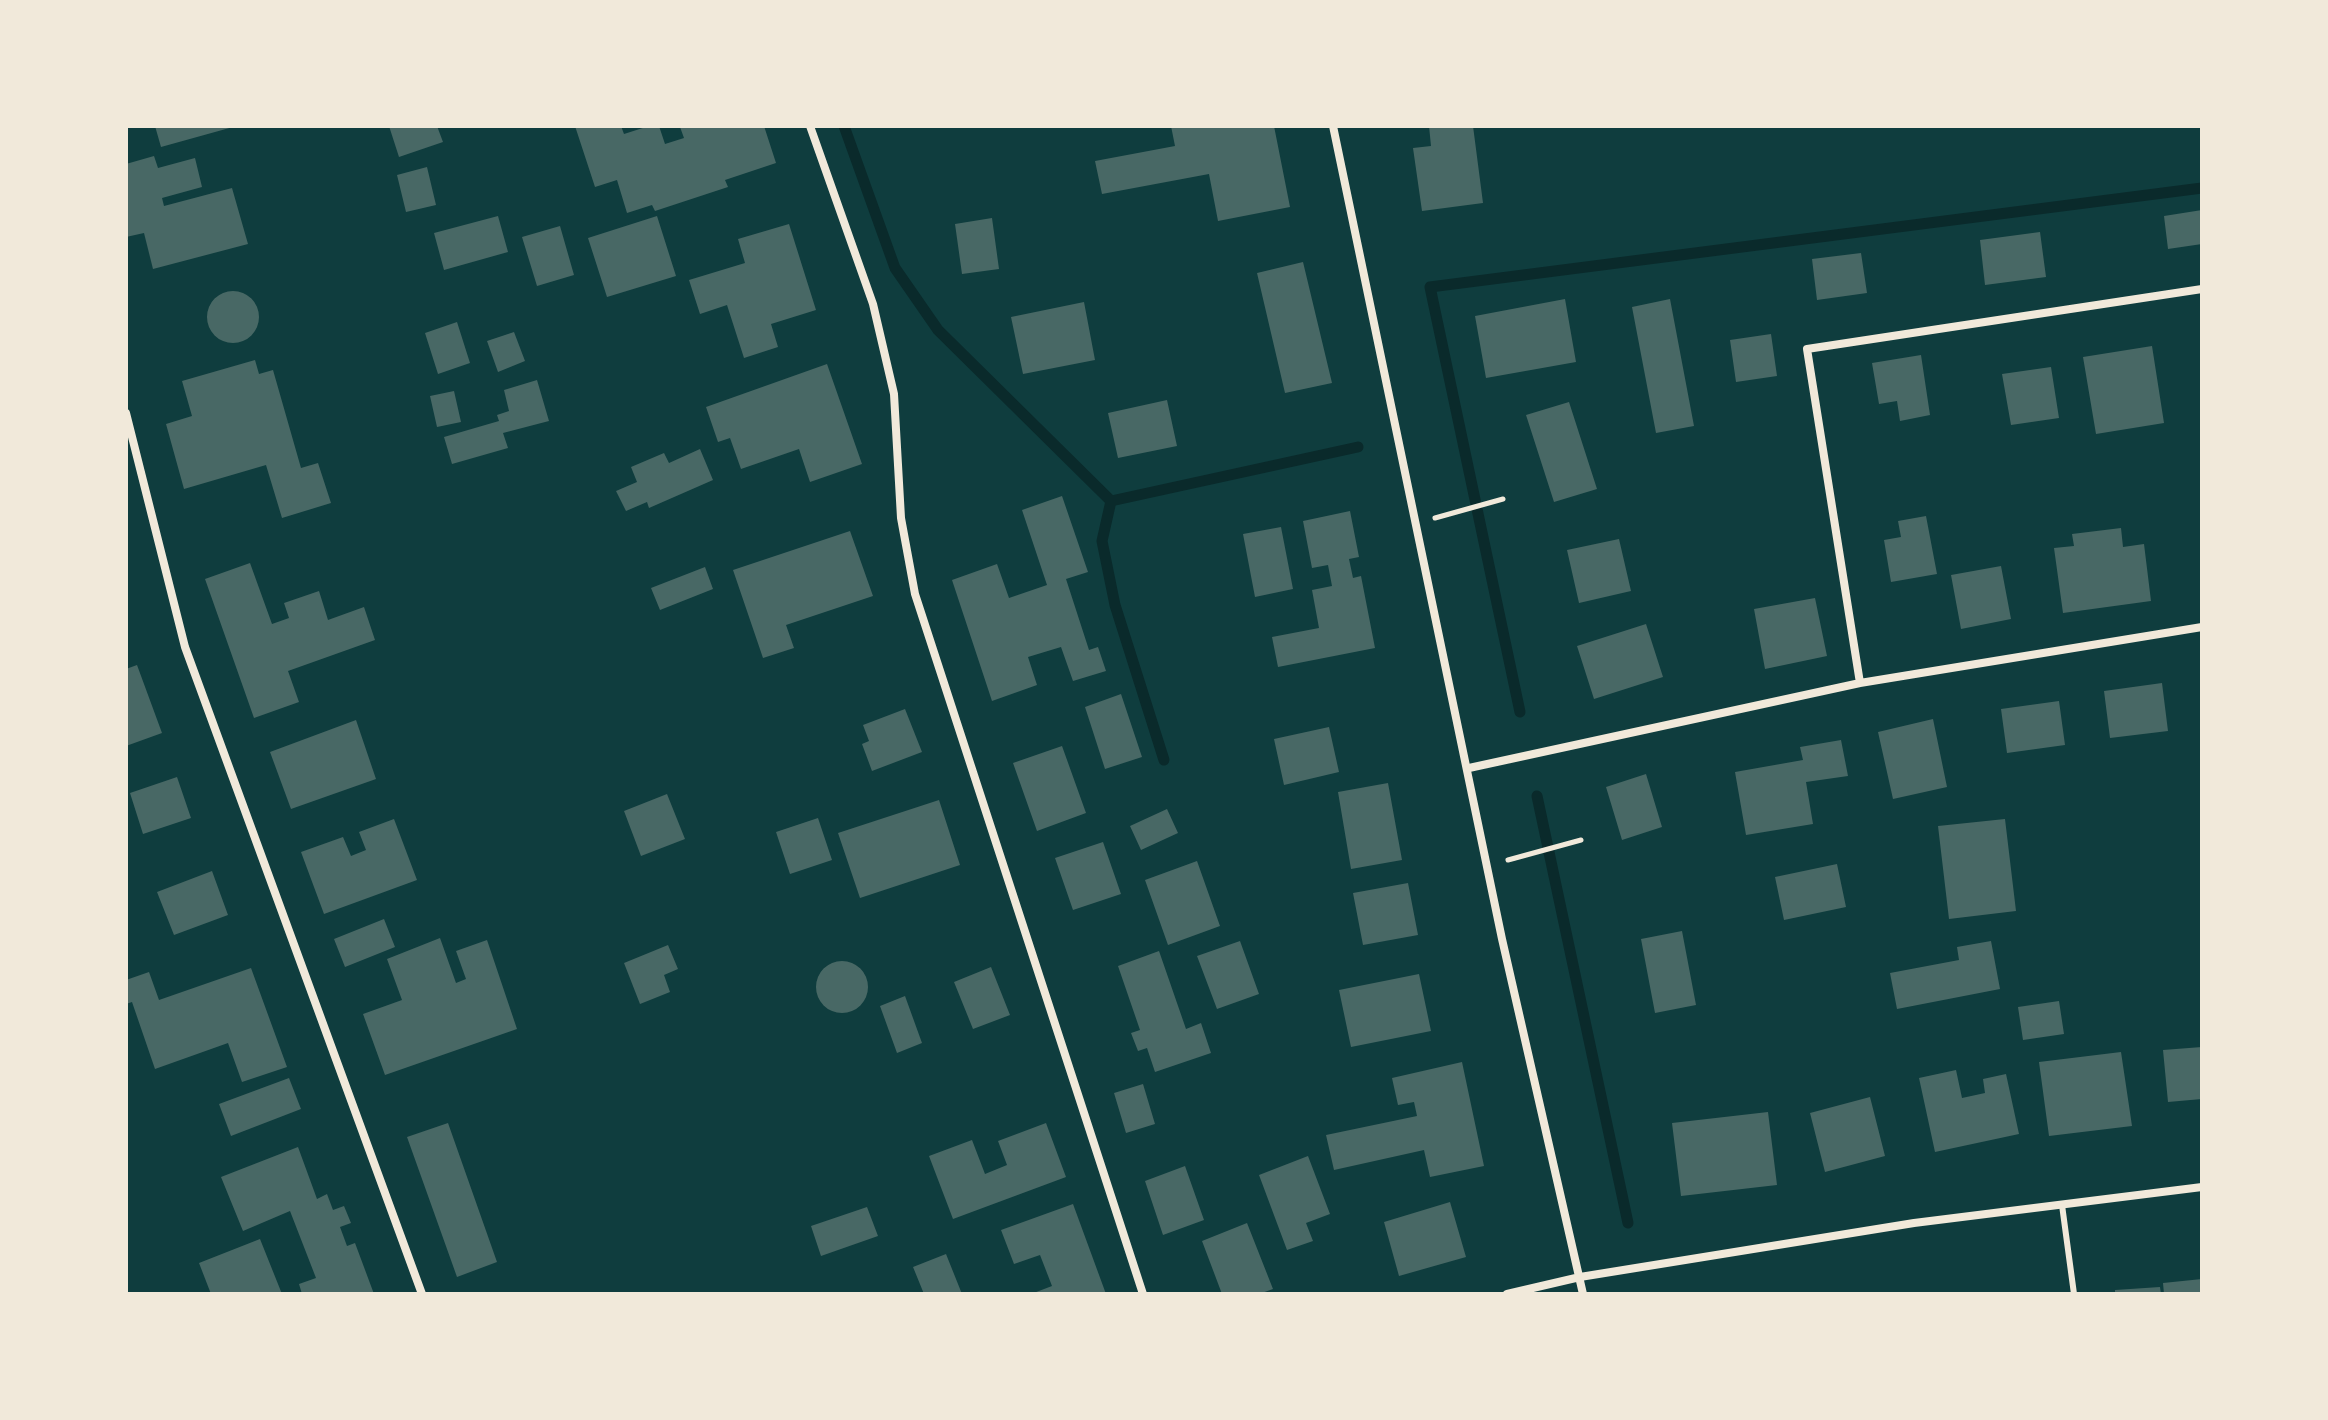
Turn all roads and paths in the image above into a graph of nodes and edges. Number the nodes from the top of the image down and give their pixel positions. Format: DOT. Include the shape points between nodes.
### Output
graph roads {
  1 [pos="810,126"];
  2 [pos="1333,126"];
  3 [pos="2202,289"];
  4 [pos="126,413"];
  5 [pos="1503,499"];
  6 [pos="1454,513"];
  7 [pos="2202,627"];
  8 [pos="1860,683"];
  9 [pos="1469,768"];
  10 [pos="1581,840"];
  11 [pos="1524,856"];
  12 [pos="2202,1187"];
  13 [pos="2062,1205"];
  14 [pos="1580,1277"];
  15 [pos="422,1294"];
  16 [pos="1143,1294"];
  17 [pos="1507,1294"];
  18 [pos="1583,1294"];
  19 [pos="2074,1294"];
  1 -- 16 [label="street" via="873,304 894,394 901,518 915,594"];
  2 -- 9 [label="street"];
  3 -- 8 [label="street" via="1807,349"];
  4 -- 15 [label="street" via="185,647"];
  5 -- 6 [label="path"];
  7 -- 8 [label="street"];
  8 -- 9 [label="street"];
  9 -- 14 [label="street" via="1502,939"];
  10 -- 11 [label="path"];
  12 -- 13 [label="street"];
  13 -- 14 [label="street" via="1914,1223"];
  13 -- 19 [label="lane"];
  14 -- 17 [label="street"];
  14 -- 18 [label="street"];
}
